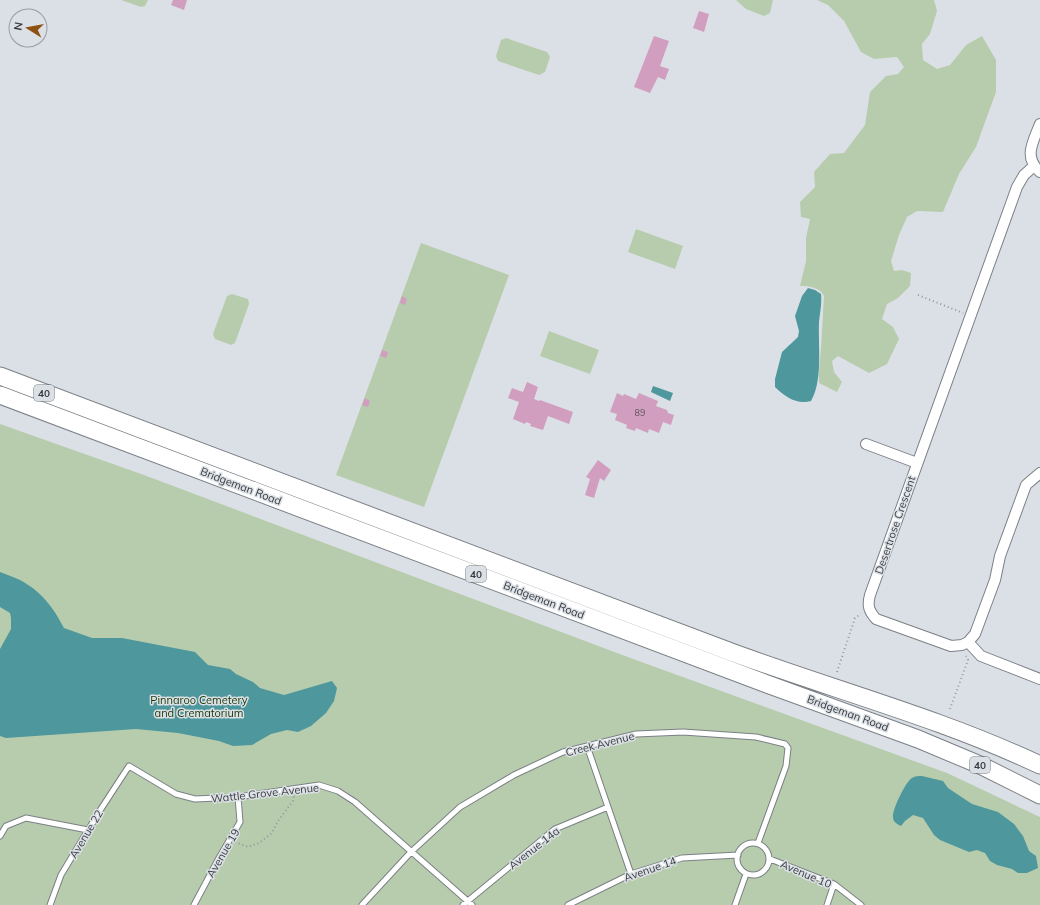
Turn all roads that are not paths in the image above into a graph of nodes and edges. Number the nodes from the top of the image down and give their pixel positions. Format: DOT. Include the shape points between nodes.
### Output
graph roads {
  1 [pos="1040,124"];
  2 [pos="1037,169"];
  3 [pos="0,376"];
  4 [pos="0,395"];
  5 [pos="866,444"];
  6 [pos="916,463"];
  7 [pos="1040,473"];
  8 [pos="965,644"];
  9 [pos="1040,679"];
  10 [pos="924,718"];
  11 [pos="918,739"];
  12 [pos="587,746"];
  13 [pos="1040,765"];
  14 [pos="129,766"];
  15 [pos="1040,795"];
  16 [pos="238,798"];
  17 [pos="608,807"];
  18 [pos="88,830"];
  19 [pos="0,836"];
  20 [pos="758,843"];
  21 [pos="411,852"];
  22 [pos="738,855"];
  23 [pos="770,858"];
  24 [pos="631,874"];
  25 [pos="746,874"];
  26 [pos="834,884"];
  27 [pos="468,904"];
  28 [pos="50,905"];
  29 [pos="194,905"];
  30 [pos="362,905"];
  31 [pos="568,905"];
  32 [pos="735,905"];
  33 [pos="827,905"];
  34 [pos="861,905"];
  1 -- 2 [label="street" via="1031,150 1031,159"];
  2 -- 6 [label="street, Desertrose Crescent" via="1024,175 1017,187"];
  3 -- 10 [label="main road, Bridgeman Road / 40" via="769,666"];
  4 -- 11 [label="main road, Bridgeman Road / 40"];
  5 -- 6 [label="street"];
  6 -- 8 [label="street, Desertrose Crescent" via="870,595 869,609 876,619 951,646"];
  7 -- 8 [label="street" via="1026,485 975,634"];
  8 -- 9 [label="street" via="981,656"];
  10 -- 11 [label="main road"];
  10 -- 13 [label="main road, Bridgeman Road / 40"];
  11 -- 15 [label="main road, Bridgeman Road / 40" via="980,765"];
  12 -- 17 [label="lane"];
  12 -- 20 [label="lane, Creek Avenue" via="636,734 684,732 756,737 785,744 788,748 786,766"];
  12 -- 21 [label="lane, Creek Avenue" via="563,752 514,775 460,807"];
  14 -- 16 [label="lane, Wattle Grove Avenue" via="176,794 194,799"];
  14 -- 18 [label="lane, Avenue 22"];
  16 -- 21 [label="lane, Wattle Grove Avenue" via="319,785 338,791 354,802"];
  16 -- 29 [label="lane, Avenue 19" via="240,822"];
  17 -- 24 [label="lane"];
  17 -- 27 [label="lane, Avenue 14a" via="555,829"];
  18 -- 19 [label="lane" via="26,818 6,826"];
  18 -- 28 [label="lane, Avenue 22" via="61,875"];
  20 -- 22 [label="lane" via="746,844"];
  20 -- 23 [label="lane" via="765,848"];
  21 -- 27 [label="lane, Wattle Grove Avenue"];
  21 -- 30 [label="lane, Creek Avenue"];
  22 -- 24 [label="lane, Avenue 14" via="682,858"];
  22 -- 25 [label="lane" via="738,866"];
  23 -- 25 [label="lane" via="763,873 758,876"];
  23 -- 26 [label="lane, Avenue 10"];
  24 -- 31 [label="lane, Avenue 14"];
  25 -- 32 [label="lane"];
  26 -- 33 [label="lane"];
  26 -- 34 [label="lane, Avenue 10"];
}
